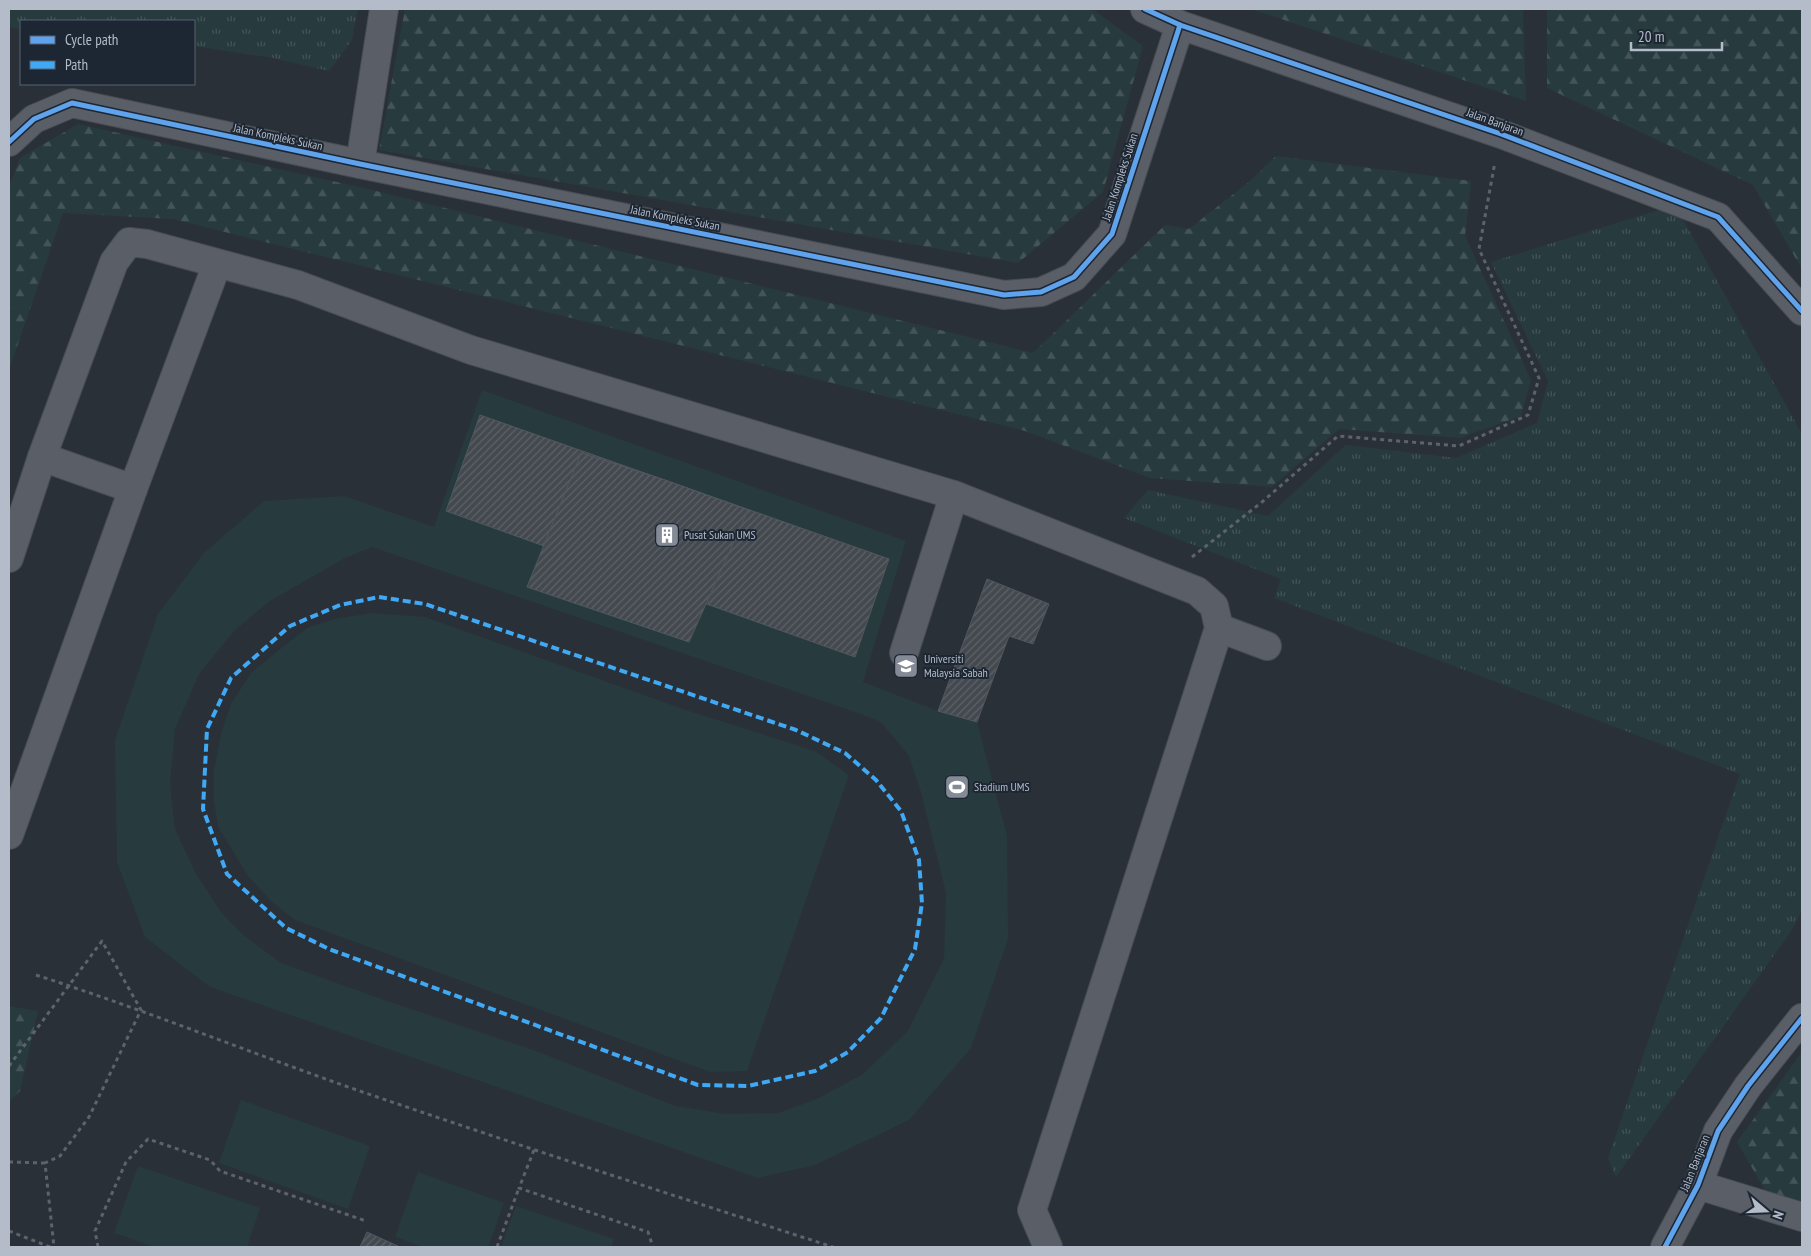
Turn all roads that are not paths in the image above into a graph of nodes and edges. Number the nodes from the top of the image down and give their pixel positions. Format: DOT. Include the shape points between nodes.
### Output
graph roads {
  1 [pos="384,9"];
  2 [pos="1145,9"];
  3 [pos="1180,25"];
  4 [pos="9,142"];
  5 [pos="360,164"];
  6 [pos="216,264"];
  7 [pos="1802,311"];
  8 [pos="42,457"];
  9 [pos="133,489"];
  10 [pos="954,495"];
  11 [pos="9,558"];
  12 [pos="1219,628"];
  13 [pos="1267,646"];
  14 [pos="904,653"];
  15 [pos="9,835"];
  16 [pos="1802,1018"];
  17 [pos="1698,1185"];
  18 [pos="1802,1217"];
  19 [pos="1048,1247"];
  20 [pos="1665,1247"];
  1 -- 5 [label="street"];
  2 -- 3 [label="street, Jalan Banjaran"];
  3 -- 5 [label="street, Jalan Kompleks Sukan" via="1112,234 1074,277 1041,292 1004,295"];
  3 -- 7 [label="street, Jalan Banjaran" via="1501,134 1718,217"];
  4 -- 5 [label="street, Jalan Kompleks Sukan" via="34,119 72,103"];
  6 -- 8 [label="street" via="129,242 114,262"];
  6 -- 9 [label="street"];
  6 -- 10 [label="street" via="298,285 471,350"];
  8 -- 9 [label="street"];
  8 -- 11 [label="street"];
  9 -- 15 [label="street"];
  10 -- 12 [label="street" via="1197,591 1214,606"];
  10 -- 14 [label="street"];
  12 -- 13 [label="street"];
  12 -- 19 [label="street" via="1032,1210"];
  16 -- 17 [label="street, Jalan Banjaran" via="1748,1086 1718,1131"];
  17 -- 18 [label="street"];
  17 -- 20 [label="street, Jalan Banjaran"];
}
